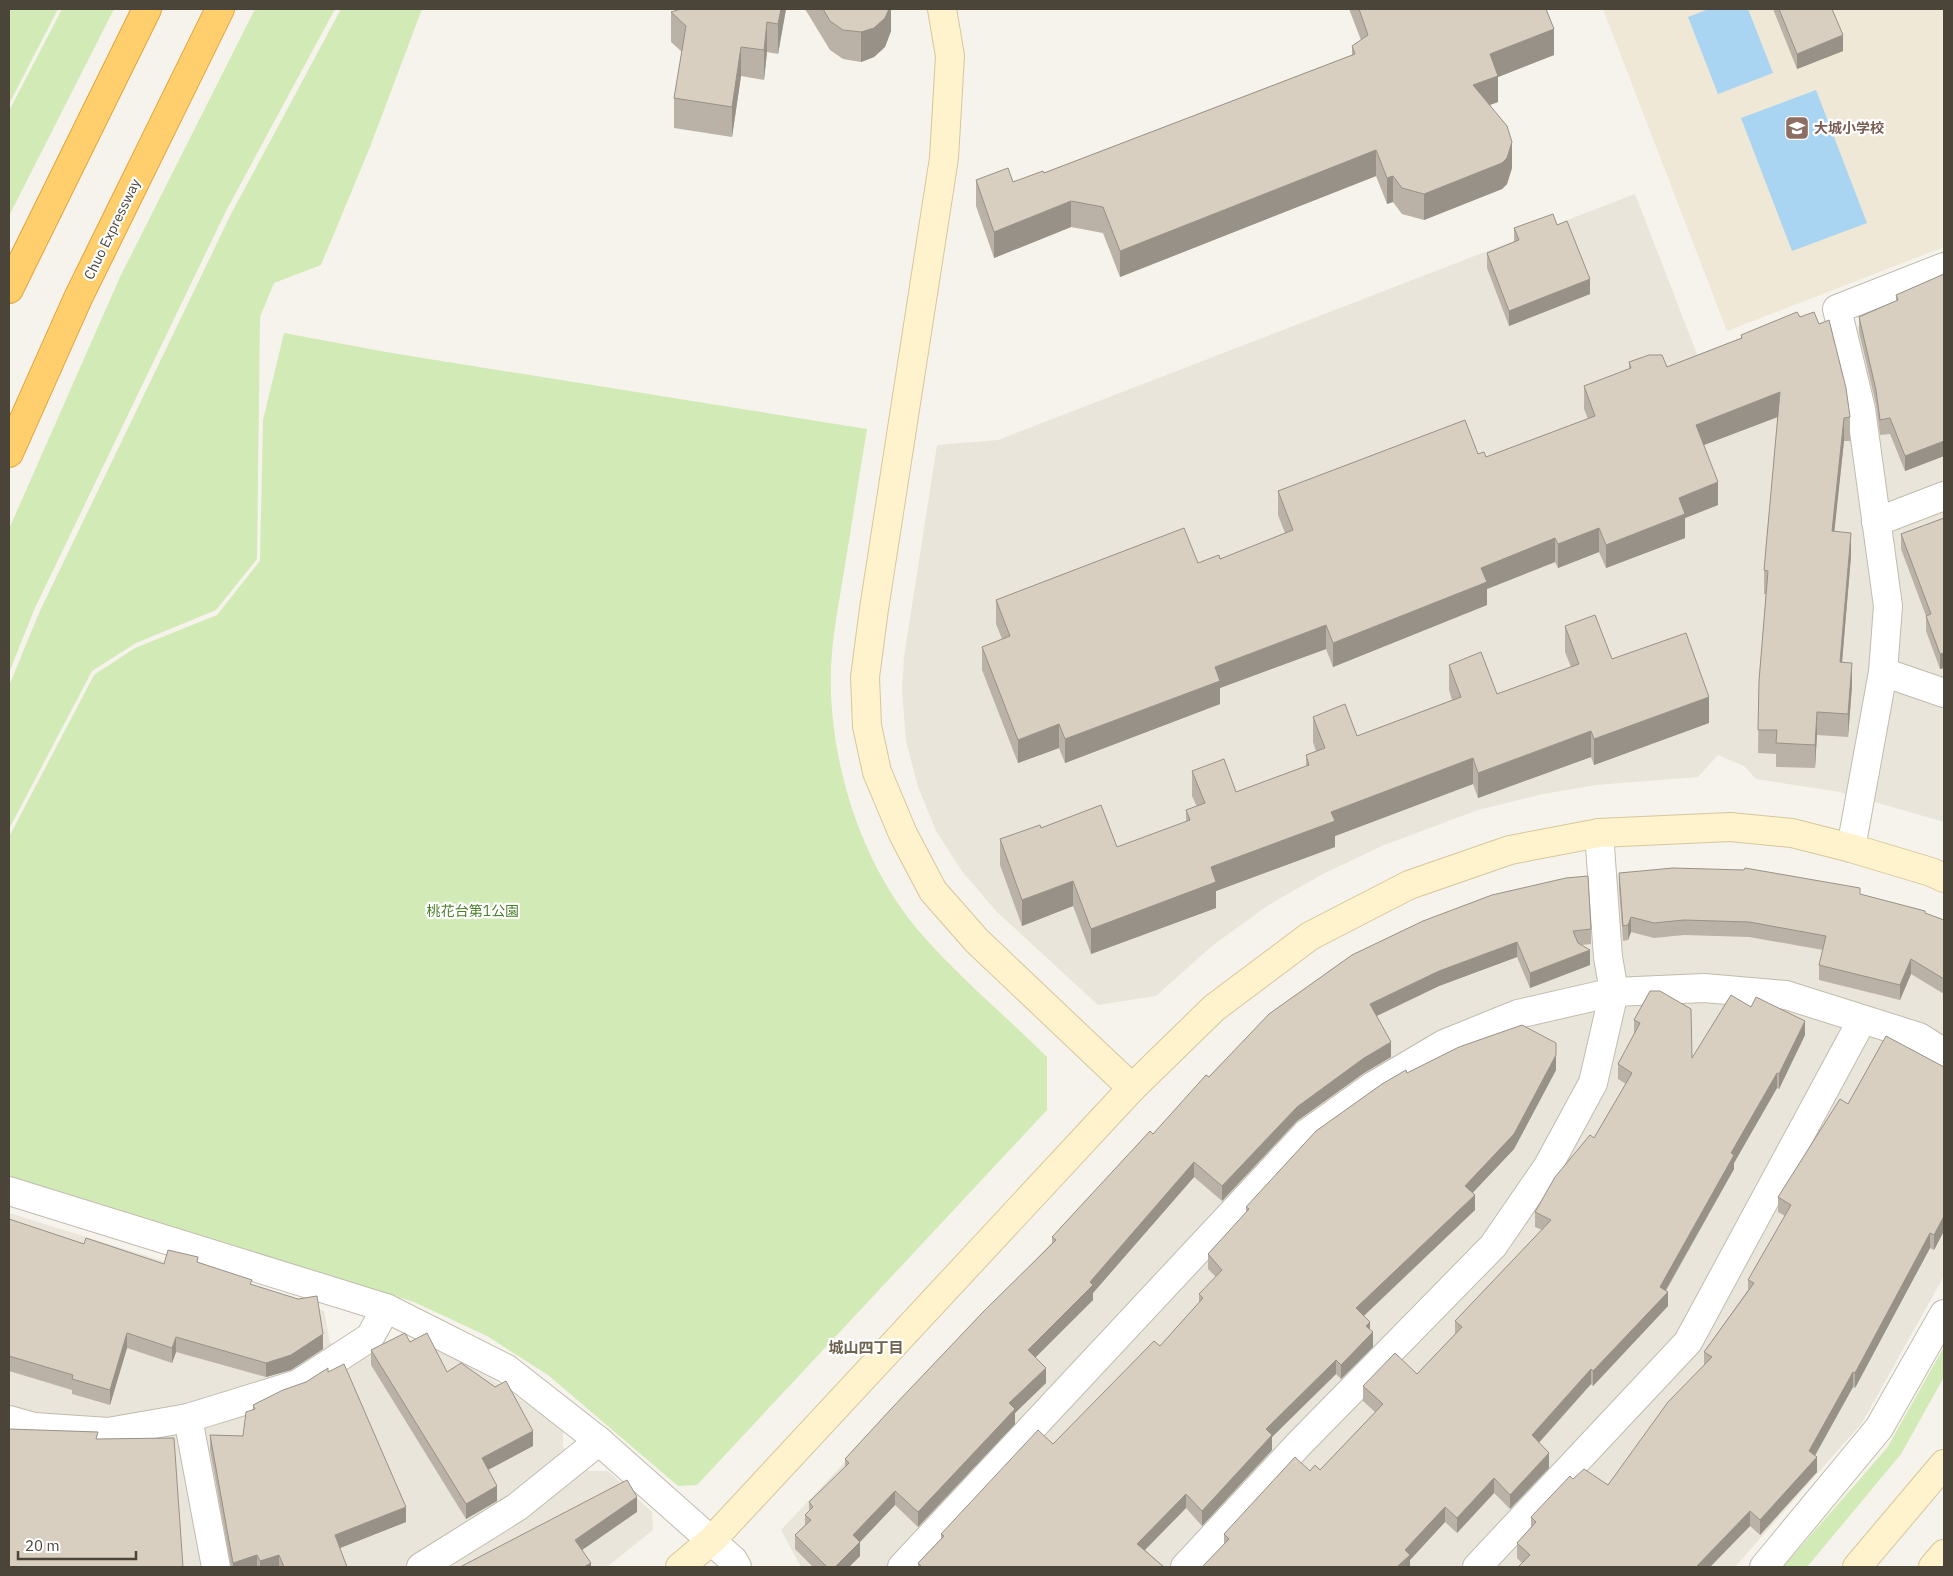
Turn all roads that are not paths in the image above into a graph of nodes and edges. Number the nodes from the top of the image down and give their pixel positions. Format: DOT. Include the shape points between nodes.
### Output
graph roads {
  1 [pos="147,9"];
  2 [pos="220,9"];
  3 [pos="942,9"];
  4 [pos="1944,266"];
  5 [pos="9,289"];
  6 [pos="9,453"];
  7 [pos="1944,496"];
  8 [pos="1876,522"];
  9 [pos="1882,672"];
  10 [pos="1944,694"];
  11 [pos="1599,833"];
  12 [pos="1851,848"];
  13 [pos="1944,878"];
  14 [pos="1614,992"];
  15 [pos="1862,1020"];
  16 [pos="1944,1053"];
  17 [pos="1132,1088"];
  18 [pos="9,1191"];
  19 [pos="386,1308"];
  20 [pos="1944,1314"];
  21 [pos="188,1418"];
  22 [pos="9,1420"];
  23 [pos="599,1441"];
  24 [pos="1944,1464"];
  25 [pos="710,1541"];
  26 [pos="1944,1554"];
  27 [pos="216,1567"];
  28 [pos="421,1567"];
  29 [pos="680,1567"];
  30 [pos="737,1567"];
  31 [pos="902,1567"];
  32 [pos="1185,1567"];
  33 [pos="1477,1567"];
  34 [pos="1764,1567"];
  35 [pos="1857,1567"];
  36 [pos="1933,1567"];
  1 -- 5 [label="highway"];
  2 -- 6 [label="highway, Chuo Expressway" via="78,298"];
  3 -- 17 [label="street" via="950,56 944,158 874,609 865,677 867,726 878,772 903,834 933,891 977,941"];
  4 -- 8 [label="street" via="1837,309 1861,409"];
  7 -- 8 [label="street"];
  8 -- 9 [label="street" via="1888,606"];
  9 -- 10 [label="street"];
  9 -- 12 [label="street"];
  11 -- 12 [label="street" via="1730,826 1792,833"];
  11 -- 14 [label="street" via="1608,957"];
  11 -- 17 [label="street" via="1510,850 1409,884 1310,936 1214,1008"];
  12 -- 13 [label="street"];
  14 -- 15 [label="street" via="1704,988 1786,995"];
  14 -- 31 [label="street" via="1518,1014 1444,1044 1373,1086 1306,1134"];
  14 -- 32 [label="street" via="1593,1083 1548,1166 1493,1246 1299,1444"];
  15 -- 16 [label="street" via="1919,1037"];
  15 -- 33 [label="street" via="1688,1342"];
  17 -- 25 [label="street"];
  18 -- 19 [label="street"];
  19 -- 21 [label="street" via="370,1337 298,1384"];
  19 -- 23 [label="street" via="508,1369"];
  20 -- 34 [label="street" via="1879,1428"];
  21 -- 22 [label="street" via="108,1432 34,1427"];
  21 -- 27 [label="street"];
  23 -- 25 [label="street"];
  23 -- 28 [label="street" via="517,1507"];
  24 -- 35 [label="street"];
  25 -- 29 [label="street"];
  25 -- 30 [label="street"];
  26 -- 36 [label="street"];
}
